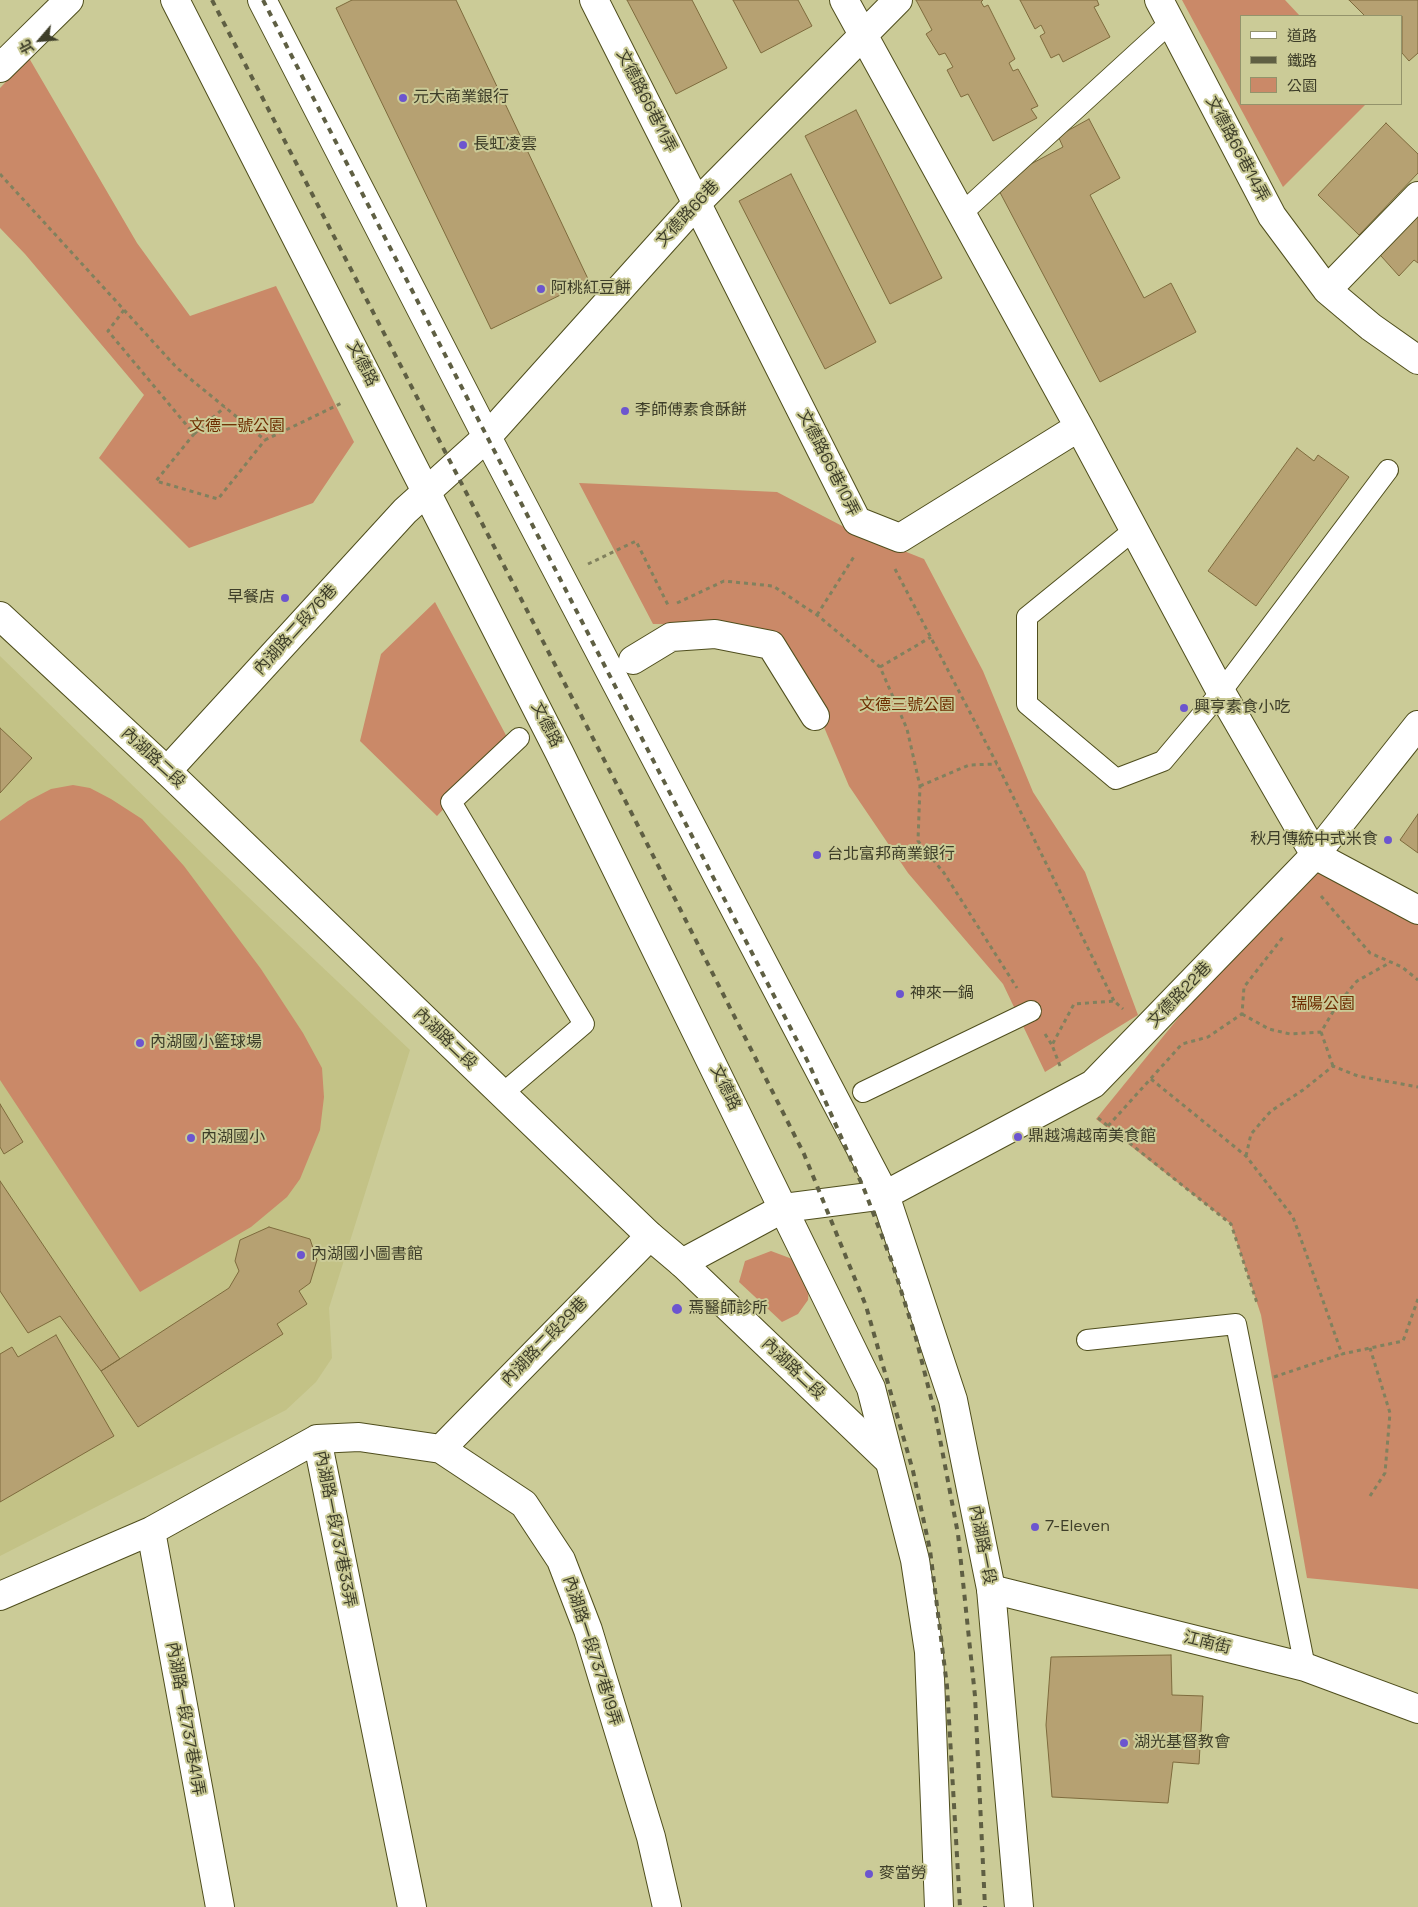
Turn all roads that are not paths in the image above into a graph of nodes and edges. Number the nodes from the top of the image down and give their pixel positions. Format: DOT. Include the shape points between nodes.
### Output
graph roads {
  1 [pos="69,0"];
  2 [pos="175,0"];
  3 [pos="262,0"];
  4 [pos="594,0"];
  5 [pos="844,0"];
  6 [pos="898,0"];
  7 [pos="1165,11"];
  8 [pos="863,36"];
  9 [pos="0,68"];
  10 [pos="1418,196"];
  11 [pos="698,203"];
  12 [pos="961,214"];
  13 [pos="1327,290"];
  14 [pos="1418,360"];
  15 [pos="1079,427"];
  16 [pos="487,437"];
  17 [pos="1388,470"];
  18 [pos="427,490"];
  19 [pos="1134,530"];
  20 [pos="0,616"];
  21 [pos="633,660"];
  22 [pos="1221,692"];
  23 [pos="815,716"];
  24 [pos="1418,726"];
  25 [pos="518,738"];
  26 [pos="167,771"];
  27 [pos="1314,856"];
  28 [pos="1418,910"];
  29 [pos="1031,1011"];
  30 [pos="863,1092"];
  31 [pos="502,1094"];
  32 [pos="885,1195"];
  33 [pos="784,1208"];
  34 [pos="650,1236"];
  35 [pos="682,1263"];
  36 [pos="1087,1340"];
  37 [pos="317,1439"];
  38 [pos="441,1449"];
  39 [pos="889,1461"];
  40 [pos="151,1531"];
  41 [pos="991,1589"];
  42 [pos="0,1596"];
  43 [pos="1305,1667"];
  44 [pos="1418,1709"];
  45 [pos="220,1907"];
  46 [pos="412,1907"];
  47 [pos="667,1907"];
  48 [pos="939,1907"];
  49 [pos="1019,1907"];
  1 -- 9 [label="street"];
  2 -- 18 [label="street, 文德路"];
  3 -- 16 [label="street"];
  4 -- 11 [label="street, 文德路66巷11弄"];
  5 -- 8 [label="street"];
  6 -- 8 [label="street, 文德路66巷"];
  7 -- 12 [label="lane"];
  7 -- 13 [label="street, 文德路66巷14弄" via="1272,216"];
  8 -- 11 [label="street, 文德路66巷"];
  8 -- 12 [label="street"];
  10 -- 13 [label="street"];
  11 -- 15 [label="street, 文德路66巷10弄" via="857,521 900,538"];
  11 -- 16 [label="street, 文德路66巷"];
  12 -- 15 [label="street"];
  13 -- 14 [label="street, 文德路66巷14弄"];
  15 -- 19 [label="street"];
  16 -- 18 [label="street, 文德路66巷"];
  16 -- 32 [label="street"];
  17 -- 22 [label="lane"];
  18 -- 26 [label="street, 內湖路二段76巷"];
  18 -- 33 [label="street, 文德路"];
  19 -- 22 [label="street"];
  19 -- 22 [label="lane" via="1027,617 1028,704 1116,778 1163,761"];
  20 -- 26 [label="street, 內湖路二段"];
  21 -- 23 [label="street" via="671,637 715,634 770,645"];
  22 -- 27 [label="street"];
  24 -- 27 [label="street, 文德路22巷"];
  25 -- 31 [label="lane" via="451,802 584,1024"];
  26 -- 31 [label="street, 內湖路二段"];
  27 -- 28 [label="street"];
  27 -- 32 [label="street, 文德路22巷" via="1093,1084"];
  29 -- 30 [label="lane"];
  31 -- 34 [label="street, 內湖路二段"];
  32 -- 33 [label="street"];
  32 -- 41 [label="street, 內湖路一段" via="953,1400"];
  33 -- 35 [label="street"];
  33 -- 39 [label="street, 文德路" via="871,1388"];
  34 -- 35 [label="street, 內湖路二段"];
  34 -- 38 [label="street, 內湖路二段29巷"];
  35 -- 39 [label="street, 內湖路二段"];
  36 -- 43 [label="lane" via="1236,1324"];
  37 -- 38 [label="street, 內湖路一段737巷19弄" via="359,1437"];
  37 -- 40 [label="street, 內湖路一段737巷33弄"];
  37 -- 46 [label="street, 內湖路一段737巷33弄"];
  38 -- 47 [label="street, 內湖路一段737巷19弄" via="524,1504 561,1560 588,1630 650,1837"];
  39 -- 48 [label="street" via="915,1560 929,1652"];
  40 -- 42 [label="street, 內湖路一段737巷33弄"];
  40 -- 45 [label="street, 內湖路一段737巷41弄"];
  41 -- 43 [label="street, 江南街"];
  41 -- 49 [label="street, 內湖路一段"];
  43 -- 44 [label="street, 江南街"];
}
